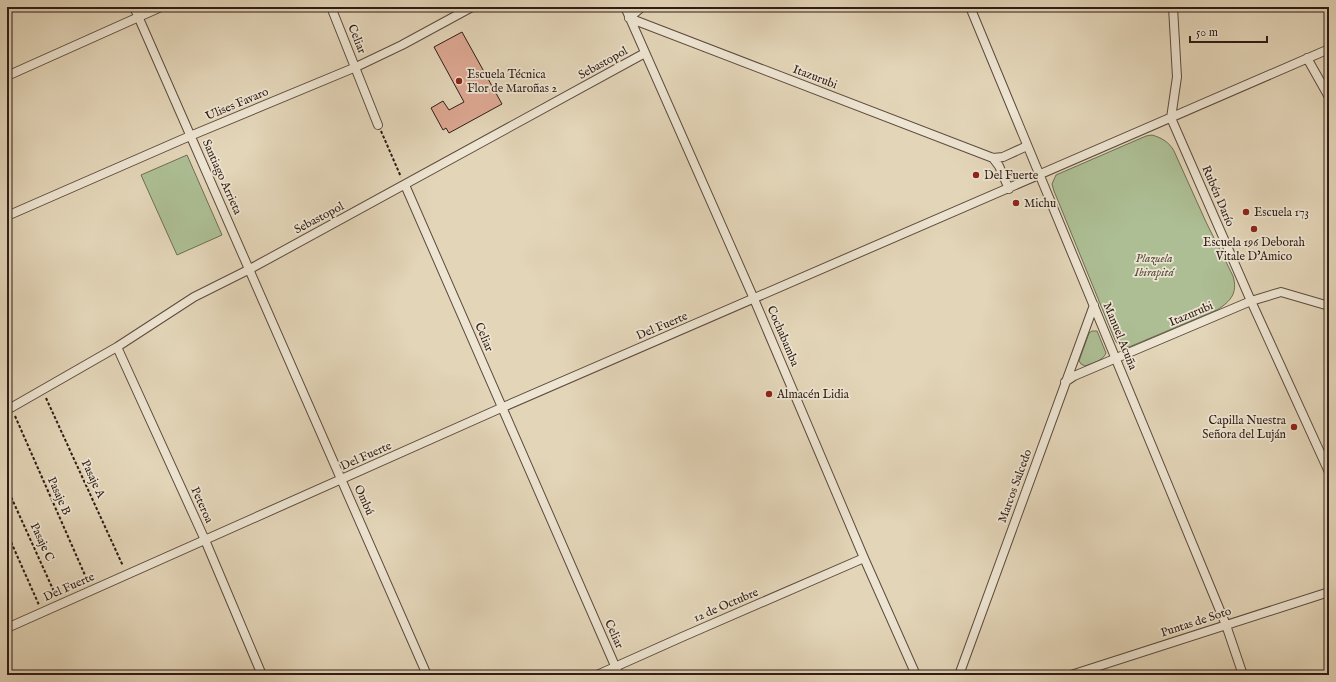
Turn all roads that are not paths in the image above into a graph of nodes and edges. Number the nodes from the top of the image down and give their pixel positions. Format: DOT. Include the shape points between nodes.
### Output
graph roads {
  1 [pos="134,7"];
  2 [pos="161,7"];
  3 [pos="331,7"];
  4 [pos="472,7"];
  5 [pos="625,7"];
  6 [pos="642,7"];
  7 [pos="970,7"];
  8 [pos="1173,7"];
  9 [pos="138,17"];
  10 [pos="629,18"];
  11 [pos="1329,49"];
  12 [pos="645,53"];
  13 [pos="1308,58"];
  14 [pos="356,67"];
  15 [pos="7,76"];
  16 [pos="1329,97"];
  17 [pos="1171,118"];
  18 [pos="378,125"];
  19 [pos="190,136"];
  20 [pos="1027,146"];
  21 [pos="993,158"];
  22 [pos="1039,175"];
  23 [pos="405,185"];
  24 [pos="1009,189"];
  25 [pos="7,216"];
  26 [pos="250,269"];
  27 [pos="754,299"];
  28 [pos="1251,302"];
  29 [pos="1094,305"];
  30 [pos="1329,306"];
  31 [pos="117,347"];
  32 [pos="1116,359"];
  33 [pos="1065,382"];
  34 [pos="501,408"];
  35 [pos="9,409"];
  36 [pos="1329,472"];
  37 [pos="341,479"];
  38 [pos="205,540"];
  39 [pos="864,558"];
  40 [pos="1329,592"];
  41 [pos="1226,625"];
  42 [pos="7,628"];
  43 [pos="616,667"];
  44 [pos="262,675"];
  45 [pos="427,675"];
  46 [pos="597,675"];
  47 [pos="619,675"];
  48 [pos="916,675"];
  49 [pos="959,675"];
  50 [pos="1071,675"];
  51 [pos="1243,675"];
  1 -- 9 [label="street, Santiago Arrieta"];
  2 -- 9 [label="street"];
  3 -- 14 [label="street, Celiar"];
  4 -- 14 [label="street, Ulises Favaro"];
  5 -- 10 [label="street, Cochabamba"];
  6 -- 10 [label="street"];
  7 -- 20 [label="street, Manuel Acuña"];
  8 -- 17 [label="street" via="1177,77"];
  9 -- 15 [label="street"];
  9 -- 19 [label="street, Santiago Arrieta"];
  10 -- 12 [label="street, Cochabamba"];
  10 -- 21 [label="street, Itazurubi"];
  11 -- 13 [label="street, Del Fuerte"];
  12 -- 23 [label="street, Sebastopol"];
  12 -- 27 [label="street, Cochabamba"];
  13 -- 16 [label="street"];
  13 -- 17 [label="street, Del Fuerte"];
  14 -- 18 [label="street, Celiar"];
  14 -- 19 [label="street, Ulises Favaro"];
  17 -- 22 [label="street, Del Fuerte"];
  17 -- 28 [label="street, Rubén Darío"];
  19 -- 25 [label="street, Ulises Favaro"];
  19 -- 26 [label="street, Santiago Arrieta"];
  20 -- 21 [label="street" via="1003,157"];
  20 -- 22 [label="street, Manuel Acuña"];
  21 -- 24 [label="street"];
  22 -- 24 [label="street, Del Fuerte"];
  22 -- 29 [label="street, Manuel Acuña"];
  23 -- 26 [label="street, Sebastopol"];
  23 -- 34 [label="street, Celiar"];
  24 -- 27 [label="street, Del Fuerte"];
  26 -- 31 [label="street, Sebastopol" via="194,297"];
  26 -- 37 [label="street, Ombú"];
  27 -- 34 [label="street, Del Fuerte"];
  27 -- 39 [label="street, Cochabamba"];
  28 -- 30 [label="street, Itazurubi" via="1281,292"];
  28 -- 32 [label="street, Itazurubi"];
  28 -- 36 [label="street, Rubén Darío"];
  29 -- 32 [label="street, Manuel Acuña"];
  29 -- 33 [label="street, Marcos Salcedo"];
  31 -- 35 [label="street, Sebastopol"];
  31 -- 38 [label="street, Peteroa"];
  32 -- 33 [label="street, Itazurubi"];
  32 -- 41 [label="street, Manuel Acuña"];
  33 -- 49 [label="street, Marcos Salcedo"];
  34 -- 37 [label="street, Del Fuerte"];
  34 -- 43 [label="street, Celiar"];
  37 -- 38 [label="street, Del Fuerte"];
  37 -- 45 [label="street, Ombú"];
  38 -- 42 [label="street, Del Fuerte"];
  38 -- 44 [label="street, Peteroa"];
  39 -- 43 [label="street, 12 de Octubre"];
  39 -- 48 [label="street, Cochabamba"];
  40 -- 41 [label="street, Puntas de Soto"];
  41 -- 50 [label="street, Puntas de Soto"];
  41 -- 51 [label="street, Manuel Acuña"];
  43 -- 46 [label="street, 12 de Octubre"];
  43 -- 47 [label="street, Celiar"];
}
